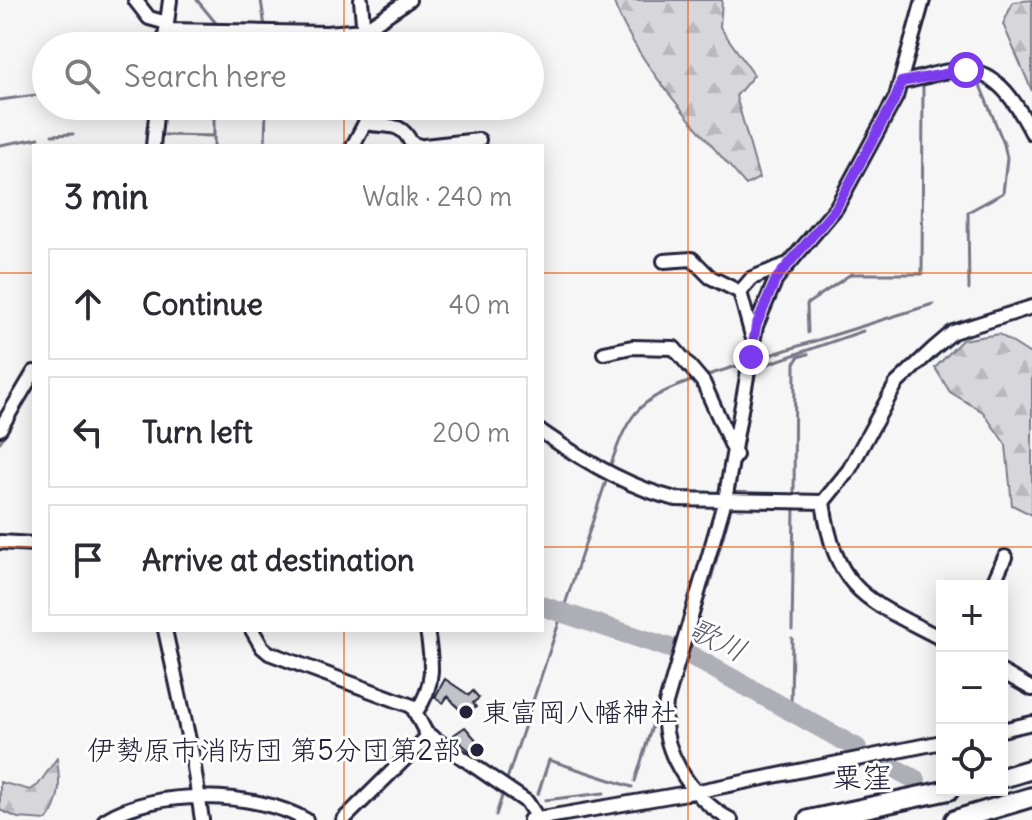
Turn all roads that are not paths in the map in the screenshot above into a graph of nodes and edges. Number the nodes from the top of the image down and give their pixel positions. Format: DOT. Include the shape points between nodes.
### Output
graph roads {
  1 [pos="135,0"];
  2 [pos="170,0"];
  3 [pos="361,0"];
  4 [pos="409,0"];
  5 [pos="923,0"];
  6 [pos="167,26"];
  7 [pos="364,30"];
  8 [pos="166,32"];
  9 [pos="303,32"];
  10 [pos="339,32"];
  11 [pos="901,82"];
  12 [pos="156,120"];
  13 [pos="366,120"];
  14 [pos="365,123"];
  15 [pos="1032,133"];
  16 [pos="479,140"];
  17 [pos="153,144"];
  18 [pos="354,144"];
  19 [pos="415,144"];
  20 [pos="441,144"];
  21 [pos="664,261"];
  22 [pos="785,265"];
  23 [pos="740,292"];
  24 [pos="1032,307"];
  25 [pos="753,339"];
  26 [pos="604,353"];
  27 [pos="32,375"];
  28 [pos="0,429"];
  29 [pos="544,433"];
  30 [pos="736,455"];
  31 [pos="725,500"];
  32 [pos="823,502"];
  33 [pos="0,542"];
  34 [pos="32,544"];
  35 [pos="1005,557"];
  36 [pos="995,580"];
  37 [pos="165,632"];
  38 [pos="253,632"];
  39 [pos="427,632"];
  40 [pos="936,636"];
  41 [pos="1008,675"];
  42 [pos="1032,689"];
  43 [pos="416,712"];
  44 [pos="1032,723"];
  45 [pos="1008,729"];
  46 [pos="429,735"];
  47 [pos="936,743"];
  48 [pos="1032,769"];
  49 [pos="1008,776"];
  50 [pos="699,791"];
  51 [pos="936,793"];
  52 [pos="937,796"];
  53 [pos="1032,797"];
  54 [pos="200,799"];
  55 [pos="534,819"];
  56 [pos="105,820"];
  57 [pos="204,820"];
  58 [pos="306,820"];
  59 [pos="343,820"];
  60 [pos="731,820"];
  61 [pos="809,820"];
  62 [pos="851,820"];
  63 [pos="955,820"];
  1 -- 6 [label="street" via="149,18"];
  2 -- 6 [label="street"];
  3 -- 7 [label="street"];
  4 -- 7 [label="street"];
  5 -- 11 [label="street"];
  6 -- 8 [label="street"];
  6 -- 9 [label="street"];
  7 -- 10 [label="street"];
  11 -- 15 [label="street" via="949,71 984,73 997,80"];
  11 -- 22 [label="street" via="836,208"];
  12 -- 17 [label="street"];
  13 -- 14 [label="street"];
  14 -- 18 [label="street"];
  14 -- 19 [label="street" via="396,125"];
  16 -- 20 [label="street"];
  21 -- 23 [label="street" via="692,259 710,277"];
  22 -- 23 [label="street" via="752,278"];
  22 -- 25 [label="street"];
  23 -- 25 [label="street"];
  24 -- 32 [label="street" via="953,332 933,349 896,384 849,470"];
  25 -- 30 [label="street"];
  26 -- 30 [label="street" via="674,348 703,382"];
  27 -- 28 [label="street"];
  29 -- 31 [label="street" via="656,494"];
  30 -- 31 [label="street"];
  31 -- 32 [label="street"];
  31 -- 50 [label="street" via="663,727 679,769"];
  32 -- 40 [label="street" via="827,531 852,587"];
  33 -- 34 [label="street"];
  35 -- 36 [label="street"];
  37 -- 54 [label="street"];
  38 -- 43 [label="street" via="269,653 412,706"];
  39 -- 43 [label="street" via="433,670"];
  41 -- 42 [label="street"];
  43 -- 46 [label="street"];
  44 -- 45 [label="street"];
  46 -- 55 [label="street" via="530,804"];
  46 -- 59 [label="street"];
  47 -- 50 [label="street"];
  48 -- 49 [label="highway"];
  50 -- 55 [label="street"];
  50 -- 60 [label="street"];
  51 -- 61 [label="highway"];
  52 -- 62 [label="highway"];
  53 -- 63 [label="highway"];
  54 -- 56 [label="street" via="156,801"];
  54 -- 57 [label="street"];
  54 -- 58 [label="street" via="258,801"];
}
